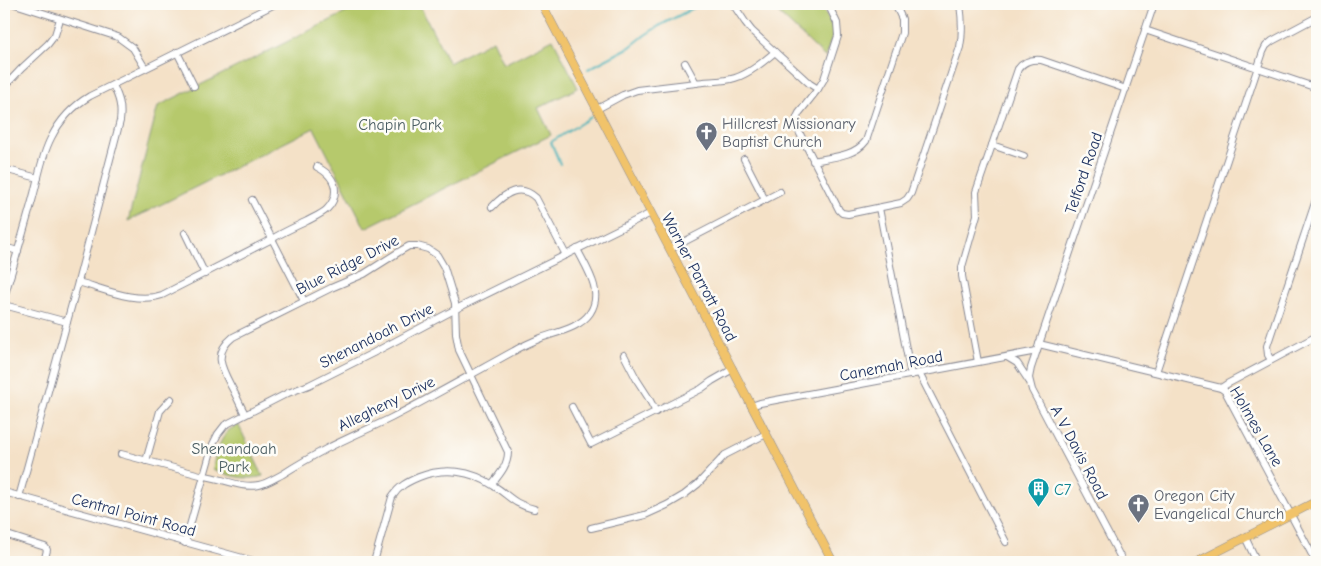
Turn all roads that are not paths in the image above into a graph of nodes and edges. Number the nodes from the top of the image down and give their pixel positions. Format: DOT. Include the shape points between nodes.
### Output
graph roads {
  1 [pos="15,4"];
  2 [pos="275,4"];
  3 [pos="542,4"];
  4 [pos="733,4"];
  5 [pos="828,4"];
  6 [pos="895,4"];
  7 [pos="961,4"];
  8 [pos="1154,4"];
  9 [pos="1312,4"];
  10 [pos="1317,6"];
  11 [pos="1317,17"];
  12 [pos="60,19"];
  13 [pos="1145,30"];
  14 [pos="177,52"];
  15 [pos="775,52"];
  16 [pos="685,63"];
  17 [pos="145,68"];
  18 [pos="1258,68"];
  19 [pos="696,83"];
  20 [pos="113,84"];
  21 [pos="194,86"];
  22 [pos="4,87"];
  23 [pos="1317,88"];
  24 [pos="818,89"];
  25 [pos="1126,89"];
  26 [pos="597,109"];
  27 [pos="992,146"];
  28 [pos="1024,156"];
  29 [pos="744,159"];
  30 [pos="812,160"];
  31 [pos="317,167"];
  32 [pos="4,169"];
  33 [pos="38,178"];
  34 [pos="780,192"];
  35 [pos="1317,197"];
  36 [pos="252,200"];
  37 [pos="765,200"];
  38 [pos="492,207"];
  39 [pos="879,208"];
  40 [pos="651,213"];
  41 [pos="185,233"];
  42 [pos="272,239"];
  43 [pos="4,247"];
  44 [pos="670,249"];
  45 [pos="578,250"];
  46 [pos="18,251"];
  47 [pos="566,255"];
  48 [pos="205,274"];
  49 [pos="78,282"];
  50 [pos="4,297"];
  51 [pos="304,302"];
  52 [pos="4,305"];
  53 [pos="456,309"];
  54 [pos="67,322"];
  55 [pos="1317,336"];
  56 [pos="1040,344"];
  57 [pos="1037,352"];
  58 [pos="624,355"];
  59 [pos="1007,357"];
  60 [pos="1271,360"];
  61 [pos="978,362"];
  62 [pos="733,369"];
  63 [pos="1156,372"];
  64 [pos="919,373"];
  65 [pos="470,375"];
  66 [pos="911,375"];
  67 [pos="1030,381"];
  68 [pos="1222,388"];
  69 [pos="171,399"];
  70 [pos="751,406"];
  71 [pos="572,408"];
  72 [pos="656,412"];
  73 [pos="245,414"];
  74 [pos="766,434"];
  75 [pos="121,454"];
  76 [pos="146,461"];
  77 [pos="204,476"];
  78 [pos="492,484"];
  79 [pos="4,492"];
  80 [pos="19,497"];
  81 [pos="1317,500"];
  82 [pos="534,509"];
  83 [pos="1290,515"];
  84 [pos="591,528"];
  85 [pos="4,534"];
  86 [pos="1245,538"];
  87 [pos="185,542"];
  88 [pos="1006,542"];
  89 [pos="44,562"];
  90 [pos="257,562"];
  91 [pos="374,562"];
  92 [pos="833,562"];
  93 [pos="1123,562"];
  94 [pos="1197,562"];
  95 [pos="1258,562"];
  96 [pos="1316,562"];
  1 -- 12 [label="street"];
  2 -- 14 [label="street"];
  3 -- 26 [label="main road, Warner Parrott Road"];
  4 -- 15 [label="street" via="744,22"];
  5 -- 24 [label="street" via="837,23 838,36"];
  6 -- 30 [label="street" via="902,19 902,34 866,141 852,152"];
  7 -- 39 [label="street" via="960,47 911,193 904,202"];
  8 -- 13 [label="street, Telford Road"];
  9 -- 10 [label="street"];
  11 -- 18 [label="street" via="1266,46"];
  12 -- 17 [label="street" via="118,37 132,48"];
  12 -- 22 [label="street" via="48,44"];
  13 -- 18 [label="street"];
  13 -- 25 [label="street, Telford Road"];
  14 -- 17 [label="street"];
  14 -- 21 [label="street"];
  15 -- 19 [label="street" via="737,77"];
  15 -- 24 [label="street"];
  16 -- 19 [label="street"];
  17 -- 20 [label="street"];
  18 -- 23 [label="street"];
  18 -- 63 [label="street"];
  19 -- 26 [label="street" via="637,90"];
  20 -- 33 [label="street" via="84,100 63,119 46,149"];
  20 -- 49 [label="street" via="121,108 120,121"];
  24 -- 30 [label="street" via="796,122"];
  25 -- 27 [label="street" via="1041,60 1027,61 1018,69"];
  25 -- 56 [label="street, Telford Road"];
  26 -- 40 [label="main road, Warner Parrott Road"];
  27 -- 28 [label="street"];
  27 -- 61 [label="street" via="976,192 977,215 962,267"];
  29 -- 37 [label="street"];
  30 -- 39 [label="street" via="842,213"];
  31 -- 42 [label="street" via="325,171 335,187 332,202 320,214"];
  32 -- 33 [label="street"];
  33 -- 46 [label="street"];
  34 -- 37 [label="street"];
  35 -- 60 [label="street" via="1267,346"];
  36 -- 42 [label="street"];
  37 -- 44 [label="street"];
  38 -- 47 [label="street" via="500,198 516,190 532,194"];
  39 -- 66 [label="street"];
  40 -- 44 [label="main road, Warner Parrott Road"];
  40 -- 45 [label="street, Shenandoah Drive"];
  41 -- 48 [label="street"];
  42 -- 48 [label="street"];
  42 -- 51 [label="street"];
  43 -- 46 [label="street"];
  44 -- 62 [label="main road, Warner Parrott Road"];
  45 -- 47 [label="street, Shenandoah Drive"];
  45 -- 65 [label="street, Allegheny Drive" via="595,290 594,304 588,317 577,325 525,345"];
  46 -- 50 [label="street"];
  47 -- 53 [label="street, Shenandoah Drive"];
  48 -- 49 [label="street" via="162,295 144,299"];
  49 -- 54 [label="street"];
  51 -- 53 [label="street, Blue Ridge Drive" via="364,274 409,246 417,246 428,249 441,260"];
  51 -- 73 [label="street, Blue Ridge Drive" via="233,337 223,347 221,366"];
  52 -- 54 [label="street"];
  53 -- 65 [label="street, Blue Ridge Drive" via="457,342"];
  53 -- 73 [label="street, Shenandoah Drive" via="373,354"];
  54 -- 80 [label="street"];
  55 -- 60 [label="street"];
  56 -- 57 [label="street, Telford Road"];
  56 -- 63 [label="street, Holmes Lane"];
  57 -- 59 [label="street, Canemah Road"];
  57 -- 67 [label="street"];
  58 -- 72 [label="street"];
  59 -- 61 [label="street, Canemah Road"];
  59 -- 67 [label="street, A V Davis Road" via="1014,360"];
  60 -- 68 [label="street"];
  61 -- 64 [label="street, Canemah Road"];
  62 -- 70 [label="main road, Warner Parrott Road"];
  62 -- 72 [label="street"];
  63 -- 68 [label="street, Holmes Lane"];
  64 -- 66 [label="street, Canemah Road"];
  64 -- 88 [label="street"];
  65 -- 77 [label="street, Allegheny Drive" via="259,485 244,486"];
  65 -- 78 [label="street, Blue Ridge Drive" via="508,452 506,465"];
  66 -- 70 [label="street, Canemah Road"];
  67 -- 93 [label="street, A V Davis Road"];
  68 -- 83 [label="street, Holmes Lane"];
  69 -- 76 [label="street" via="160,411"];
  70 -- 74 [label="main road, Warner Parrott Road"];
  71 -- 72 [label="street" via="591,444"];
  73 -- 77 [label="street, Shenandoah Drive" via="225,425 218,434"];
  74 -- 84 [label="street" via="725,456 698,484 667,505 645,515"];
  74 -- 92 [label="main road, Warner Parrott Road"];
  75 -- 76 [label="street, Allegheny Drive"];
  76 -- 77 [label="street, Allegheny Drive"];
  77 -- 87 [label="street, Shenandoah Drive"];
  78 -- 82 [label="street" via="514,502"];
  78 -- 91 [label="street" via="471,474 448,471 428,473 403,484 392,497"];
  79 -- 80 [label="street, Central Point Road"];
  80 -- 87 [label="street, Central Point Road"];
  81 -- 83 [label="main road"];
  83 -- 86 [label="main road"];
  83 -- 96 [label="street, Holmes Lane"];
  85 -- 89 [label="street" via="46,547"];
  86 -- 94 [label="main road"];
  86 -- 95 [label="street"];
  87 -- 90 [label="street, Central Point Road"];
}
